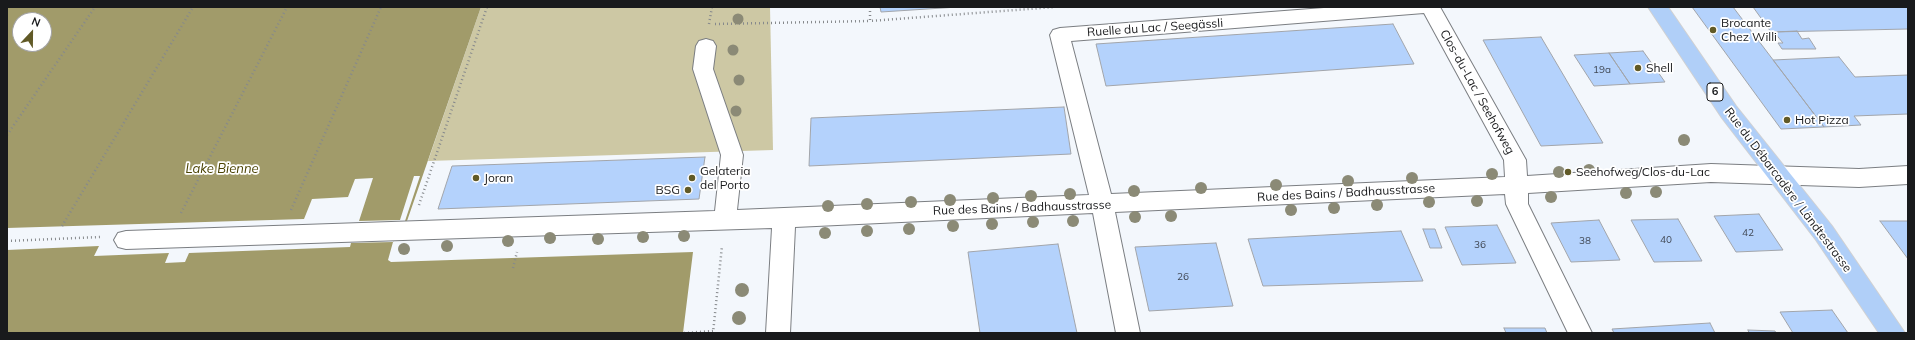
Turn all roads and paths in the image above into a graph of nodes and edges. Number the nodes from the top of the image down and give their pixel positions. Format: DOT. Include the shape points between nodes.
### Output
graph roads {
  1 [pos="95,7"];
  2 [pos="193,7"];
  3 [pos="287,7"];
  4 [pos="381,7"];
  5 [pos="487,7"];
  6 [pos="870,7"];
  7 [pos="1056,7"];
  8 [pos="1423,7"];
  9 [pos="1430,7"];
  10 [pos="1658,7"];
  11 [pos="870,21"];
  12 [pos="709,24"];
  13 [pos="706,46"];
  14 [pos="7,134"];
  15 [pos="1777,174"];
  16 [pos="1908,175"];
  17 [pos="1516,185"];
  18 [pos="1102,204"];
  19 [pos="290,212"];
  20 [pos="179,216"];
  21 [pos="784,218"];
  22 [pos="725,219"];
  23 [pos="62,226"];
  24 [pos="410,231"];
  25 [pos="126,240"];
  26 [pos="7,241"];
  27 [pos="516,258"];
  28 [pos="512,268"];
  29 [pos="713,332"];
  30 [pos="684,333"];
  31 [pos="778,333"];
  32 [pos="1128,333"];
  33 [pos="1580,333"];
  34 [pos="1893,333"];
  1 -- 14 [label="path"];
  2 -- 23 [label="path"];
  3 -- 20 [label="path"];
  4 -- 19 [label="path"];
  5 -- 24 [label="path"];
  6 -- 11 [label="path"];
  7 -- 11 [label="path"];
  8 -- 18 [label="street, Ruelle du Lac / Seegässli" via="1060,35"];
  9 -- 17 [label="street, Clos-du-Lac / Seehofweg" via="1515,160"];
  10 -- 15 [label="main road, Rue du Débarcadère / Ländtestrasse / 6" via="1729,112"];
  11 -- 12 [label="path"];
  13 -- 22 [label="street" via="703,69 732,155"];
  15 -- 16 [label="street, Rue des Bains / Badhausstrasse" via="1859,178"];
  15 -- 17 [label="street, Rue des Bains / Badhausstrasse" via="1711,173"];
  15 -- 34 [label="main road, Rue du Débarcadère / Ländtestrasse / 6" via="1824,233"];
  17 -- 18 [label="street, Rue des Bains / Badhausstrasse"];
  17 -- 33 [label="street, Clos-du-Lac / Seehofweg" via="1517,204"];
  18 -- 21 [label="street, Rue des Bains / Badhausstrasse"];
  18 -- 32 [label="street"];
  21 -- 22 [label="street, Rue des Bains / Badhausstrasse"];
  21 -- 31 [label="street"];
  22 -- 24 [label="street, Rue des Bains / Badhausstrasse"];
  22 -- 29 [label="path"];
  24 -- 25 [label="street, Rue des Bains / Badhausstrasse"];
  25 -- 26 [label="path" via="109,237"];
  27 -- 28 [label="path"];
  29 -- 30 [label="path"];
}
